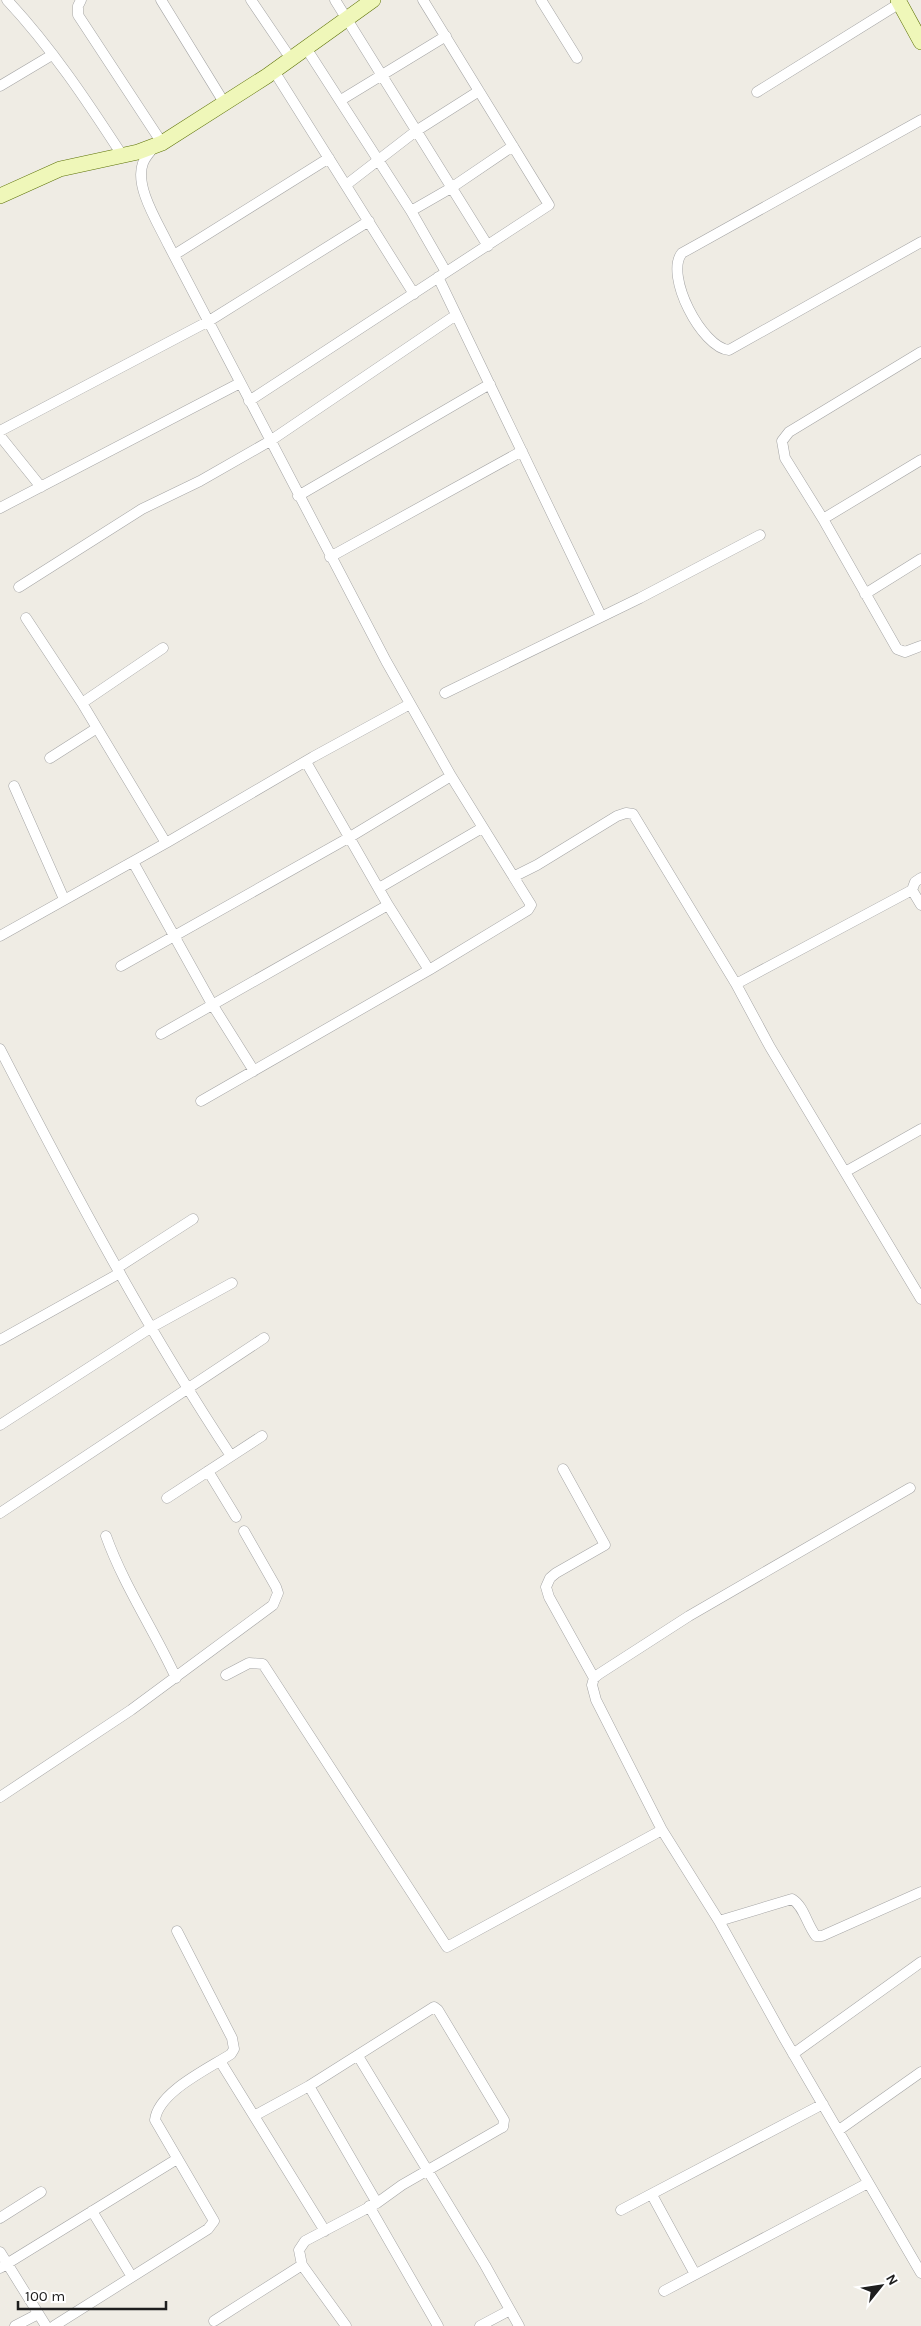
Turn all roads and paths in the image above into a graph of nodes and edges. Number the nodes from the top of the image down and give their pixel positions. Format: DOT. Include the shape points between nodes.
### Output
graph roads {
  1 [pos="7,0"];
  2 [pos="81,0"];
  3 [pos="160,0"];
  4 [pos="250,0"];
  5 [pos="335,0"];
  6 [pos="373,0"];
  7 [pos="423,0"];
  8 [pos="541,0"];
  9 [pos="899,2"];
  10 [pos="347,18"];
  11 [pos="446,36"];
  12 [pos="921,42"];
  13 [pos="306,48"];
  14 [pos="52,55"];
  15 [pos="578,58"];
  16 [pos="291,59"];
  17 [pos="274,71"];
  18 [pos="382,74"];
  19 [pos="0,86"];
  20 [pos="479,91"];
  21 [pos="757,92"];
  22 [pos="341,100"];
  23 [pos="225,104"];
  24 [pos="921,120"];
  25 [pos="416,131"];
  26 [pos="158,145"];
  27 [pos="513,146"];
  28 [pos="122,155"];
  29 [pos="329,158"];
  30 [pos="379,160"];
  31 [pos="346,185"];
  32 [pos="451,188"];
  33 [pos="0,196"];
  34 [pos="411,211"];
  35 [pos="369,221"];
  36 [pos="921,242"];
  37 [pos="488,246"];
  38 [pos="174,256"];
  39 [pos="442,275"];
  40 [pos="414,294"];
  41 [pos="456,315"];
  42 [pos="208,321"];
  43 [pos="921,352"];
  44 [pos="240,383"];
  45 [pos="490,384"];
  46 [pos="249,401"];
  47 [pos="0,431"];
  48 [pos="0,436"];
  49 [pos="270,441"];
  50 [pos="522,451"];
  51 [pos="921,460"];
  52 [pos="41,487"];
  53 [pos="298,496"];
  54 [pos="0,508"];
  55 [pos="823,519"];
  56 [pos="760,535"];
  57 [pos="330,557"];
  58 [pos="921,559"];
  59 [pos="19,587"];
  60 [pos="865,594"];
  61 [pos="602,616"];
  62 [pos="26,618"];
  63 [pos="921,646"];
  64 [pos="163,648"];
  65 [pos="445,693"];
  66 [pos="82,703"];
  67 [pos="410,704"];
  68 [pos="98,728"];
  69 [pos="50,758"];
  70 [pos="306,762"];
  71 [pos="451,776"];
  72 [pos="14,786"];
  73 [pos="482,828"];
  74 [pos="350,837"];
  75 [pos="166,842"];
  76 [pos="133,862"];
  77 [pos="515,876"];
  78 [pos="921,878"];
  79 [pos="379,888"];
  80 [pos="912,890"];
  81 [pos="64,899"];
  82 [pos="388,905"];
  83 [pos="921,905"];
  84 [pos="0,935"];
  85 [pos="173,935"];
  86 [pos="121,966"];
  87 [pos="429,970"];
  88 [pos="736,984"];
  89 [pos="212,1004"];
  90 [pos="160,1034"];
  91 [pos="0,1048"];
  92 [pos="254,1071"];
  93 [pos="202,1101"];
  94 [pos="921,1129"];
  95 [pos="845,1172"];
  96 [pos="194,1219"];
  97 [pos="118,1271"];
  98 [pos="232,1283"];
  99 [pos="921,1299"];
  100 [pos="152,1327"];
  101 [pos="264,1338"];
  102 [pos="0,1340"];
  103 [pos="187,1390"];
  104 [pos="0,1425"];
  105 [pos="262,1436"];
  106 [pos="231,1456"];
  107 [pos="563,1469"];
  108 [pos="208,1472"];
  109 [pos="910,1488"];
  110 [pos="167,1498"];
  111 [pos="0,1513"];
  112 [pos="236,1516"];
  113 [pos="244,1532"];
  114 [pos="106,1536"];
  115 [pos="226,1675"];
  116 [pos="176,1678"];
  117 [pos="594,1678"];
  118 [pos="0,1797"];
  119 [pos="662,1830"];
  120 [pos="921,1892"];
  121 [pos="719,1921"];
  122 [pos="177,1931"];
  123 [pos="921,1962"];
  124 [pos="793,2054"];
  125 [pos="358,2056"];
  126 [pos="220,2061"];
  127 [pos="921,2072"];
  128 [pos="308,2086"];
  129 [pos="823,2104"];
  130 [pos="254,2116"];
  131 [pos="839,2130"];
  132 [pos="177,2158"];
  133 [pos="429,2171"];
  134 [pos="868,2183"];
  135 [pos="40,2192"];
  136 [pos="652,2195"];
  137 [pos="373,2205"];
  138 [pos="621,2210"];
  139 [pos="92,2211"];
  140 [pos="0,2218"];
  141 [pos="325,2232"];
  142 [pos="0,2252"];
  143 [pos="302,2264"];
  144 [pos="4,2266"];
  145 [pos="921,2272"];
  146 [pos="694,2274"];
  147 [pos="132,2277"];
  148 [pos="664,2291"];
  149 [pos="510,2310"];
  150 [pos="38,2314"];
  151 [pos="214,2321"];
  152 [pos="15,2326"];
  153 [pos="46,2326"];
  154 [pos="54,2326"];
  155 [pos="346,2326"];
  156 [pos="438,2326"];
  157 [pos="480,2326"];
  158 [pos="519,2326"];
  1 -- 14 [label="street"];
  2 -- 26 [label="street" via="78,15"];
  3 -- 23 [label="street"];
  4 -- 16 [label="street"];
  5 -- 10 [label="street"];
  6 -- 10 [label="street"];
  7 -- 11 [label="street"];
  8 -- 15 [label="street"];
  9 -- 12 [label="street"];
  9 -- 21 [label="street"];
  10 -- 13 [label="street"];
  10 -- 18 [label="street"];
  11 -- 18 [label="street"];
  11 -- 20 [label="street"];
  13 -- 16 [label="street"];
  13 -- 22 [label="street"];
  14 -- 19 [label="street"];
  14 -- 28 [label="street"];
  16 -- 17 [label="street"];
  17 -- 23 [label="street"];
  17 -- 29 [label="street"];
  18 -- 22 [label="street"];
  18 -- 25 [label="street"];
  20 -- 25 [label="street"];
  20 -- 27 [label="street"];
  22 -- 30 [label="street"];
  23 -- 26 [label="street"];
  24 -- 36 [label="street" via="682,253 677,260 677,277 687,303 708,339 729,350"];
  25 -- 30 [label="street"];
  25 -- 32 [label="street"];
  26 -- 28 [label="street"];
  26 -- 38 [label="street" via="142,165 141,185"];
  27 -- 32 [label="street"];
  27 -- 37 [label="street" via="549,205"];
  28 -- 33 [label="street" via="60,169"];
  29 -- 31 [label="street"];
  29 -- 38 [label="street"];
  30 -- 31 [label="street"];
  30 -- 34 [label="street"];
  31 -- 35 [label="street"];
  32 -- 34 [label="street"];
  32 -- 37 [label="street"];
  34 -- 39 [label="street"];
  35 -- 40 [label="street"];
  35 -- 42 [label="street"];
  37 -- 39 [label="street"];
  38 -- 42 [label="street"];
  39 -- 40 [label="street"];
  39 -- 41 [label="street"];
  40 -- 46 [label="street"];
  41 -- 45 [label="street"];
  41 -- 49 [label="street"];
  42 -- 44 [label="street"];
  42 -- 47 [label="street"];
  43 -- 55 [label="street" via="783,438 785,458"];
  44 -- 46 [label="street"];
  44 -- 52 [label="street"];
  45 -- 50 [label="street"];
  45 -- 53 [label="street"];
  46 -- 49 [label="street"];
  48 -- 52 [label="street"];
  49 -- 53 [label="street"];
  49 -- 59 [label="street" via="142,509"];
  50 -- 57 [label="street"];
  50 -- 61 [label="street"];
  51 -- 55 [label="street"];
  52 -- 54 [label="street"];
  53 -- 57 [label="street"];
  55 -- 60 [label="street"];
  56 -- 61 [label="street"];
  57 -- 67 [label="street"];
  58 -- 60 [label="street"];
  60 -- 63 [label="street" via="897,649 905,652"];
  61 -- 65 [label="street"];
  62 -- 66 [label="street"];
  64 -- 66 [label="street"];
  66 -- 68 [label="street"];
  67 -- 70 [label="street"];
  67 -- 71 [label="street"];
  68 -- 69 [label="street"];
  68 -- 75 [label="street"];
  70 -- 74 [label="street"];
  70 -- 75 [label="street"];
  71 -- 73 [label="street"];
  71 -- 74 [label="street"];
  72 -- 81 [label="street"];
  73 -- 77 [label="street"];
  73 -- 79 [label="street"];
  74 -- 79 [label="street"];
  74 -- 85 [label="street"];
  75 -- 76 [label="street"];
  76 -- 81 [label="street"];
  76 -- 85 [label="street"];
  77 -- 87 [label="street" via="530,901 528,910"];
  77 -- 88 [label="street" via="617,816 633,814"];
  78 -- 80 [label="street"];
  79 -- 82 [label="street"];
  80 -- 83 [label="street"];
  80 -- 88 [label="street"];
  81 -- 84 [label="street"];
  82 -- 87 [label="street"];
  82 -- 89 [label="street"];
  85 -- 86 [label="street"];
  85 -- 89 [label="street"];
  87 -- 92 [label="street"];
  88 -- 95 [label="street"];
  89 -- 90 [label="street"];
  89 -- 92 [label="street"];
  91 -- 97 [label="street"];
  92 -- 93 [label="street"];
  94 -- 95 [label="street"];
  95 -- 99 [label="street"];
  96 -- 97 [label="street"];
  97 -- 100 [label="street"];
  97 -- 102 [label="street"];
  98 -- 100 [label="street"];
  100 -- 103 [label="street"];
  100 -- 104 [label="street"];
  101 -- 103 [label="street"];
  103 -- 106 [label="street"];
  103 -- 111 [label="street"];
  105 -- 106 [label="street"];
  106 -- 108 [label="street"];
  107 -- 117 [label="street" via="605,1545 556,1573 546,1587"];
  108 -- 110 [label="street"];
  108 -- 112 [label="street"];
  109 -- 117 [label="street" via="690,1616"];
  113 -- 116 [label="street" via="276,1587 277,1599"];
  114 -- 116 [label="street" via="122,1575"];
  115 -- 119 [label="street" via="249,1663 263,1664 447,1946"];
  116 -- 118 [label="street"];
  117 -- 119 [label="street" via="592,1685 598,1707"];
  119 -- 121 [label="street"];
  120 -- 121 [label="street" via="822,1936 816,1936 797,1902 792,1899"];
  121 -- 124 [label="street"];
  122 -- 126 [label="street" via="234,2043 231,2054"];
  123 -- 124 [label="street"];
  124 -- 129 [label="street"];
  125 -- 128 [label="street"];
  125 -- 133 [label="street"];
  125 -- 133 [label="street" via="430,2008 438,2010 504,2123 501,2128"];
  126 -- 130 [label="street"];
  126 -- 132 [label="street" via="172,2092 159,2107 156,2125"];
  127 -- 131 [label="street"];
  128 -- 130 [label="street"];
  128 -- 137 [label="street"];
  129 -- 131 [label="street"];
  129 -- 136 [label="street"];
  130 -- 141 [label="street"];
  131 -- 134 [label="street"];
  132 -- 139 [label="street"];
  132 -- 147 [label="street" via="213,2216 212,2225"];
  133 -- 137 [label="street"];
  133 -- 149 [label="street"];
  134 -- 145 [label="street"];
  134 -- 146 [label="street"];
  135 -- 140 [label="street"];
  136 -- 138 [label="street"];
  136 -- 146 [label="street"];
  137 -- 141 [label="street"];
  137 -- 156 [label="street"];
  139 -- 144 [label="street"];
  139 -- 147 [label="street"];
  141 -- 143 [label="street" via="305,2241 299,2250"];
  142 -- 144 [label="street"];
  143 -- 151 [label="street"];
  143 -- 155 [label="street"];
  144 -- 150 [label="street"];
  146 -- 148 [label="street"];
  147 -- 154 [label="street"];
  149 -- 157 [label="street"];
  149 -- 158 [label="street"];
  150 -- 152 [label="street"];
  150 -- 153 [label="street"];
}
